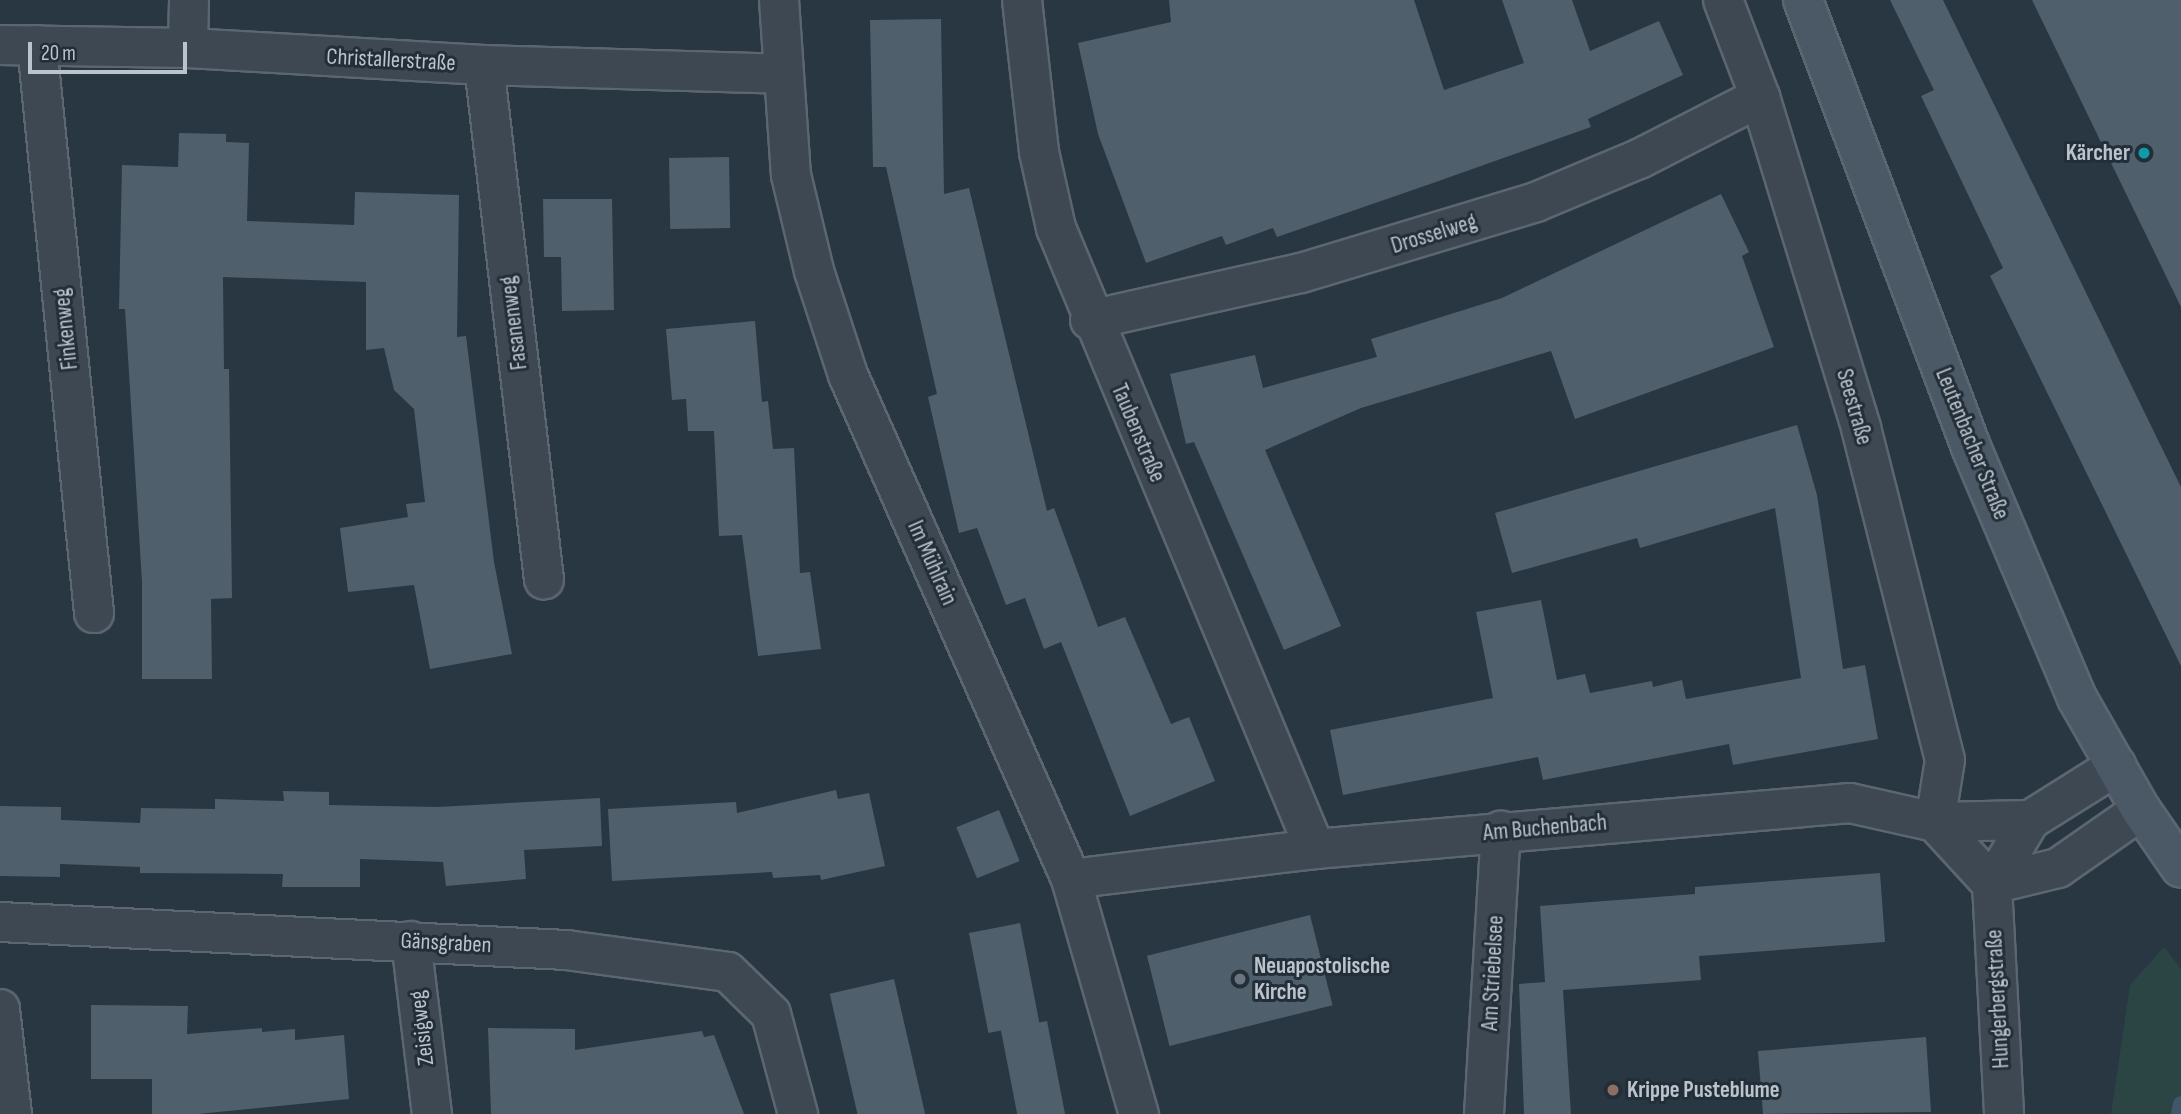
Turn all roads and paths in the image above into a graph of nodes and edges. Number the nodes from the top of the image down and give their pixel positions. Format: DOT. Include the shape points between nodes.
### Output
graph roads {
  1 [pos="189,0"];
  2 [pos="779,0"];
  3 [pos="1022,0"];
  4 [pos="1723,0"];
  5 [pos="1803,0"];
  6 [pos="0,45"];
  7 [pos="37,46"];
  8 [pos="188,48"];
  9 [pos="484,65"];
  10 [pos="781,74"];
  11 [pos="1760,97"];
  12 [pos="1090,320"];
  13 [pos="544,580"];
  14 [pos="94,613"];
  15 [pos="2116,766"];
  16 [pos="2141,810"];
  17 [pos="2030,820"];
  18 [pos="1935,822"];
  19 [pos="1501,831"];
  20 [pos="1315,849"];
  21 [pos="2181,868"];
  22 [pos="1071,879"];
  23 [pos="1992,884"];
  24 [pos="0,922"];
  25 [pos="411,941"];
  26 [pos="0,1009"];
  27 [pos="12,1114"];
  28 [pos="432,1114"];
  29 [pos="798,1114"];
  30 [pos="1139,1114"];
  31 [pos="1484,1114"];
  32 [pos="2004,1114"];
  1 -- 8 [label="street"];
  2 -- 10 [label="street, Im Mühlrain"];
  3 -- 12 [label="street, Taubenstraße" via="1039,152 1056,228"];
  4 -- 11 [label="street, Seestraße"];
  5 -- 15 [label="street, Leutenbacher Straße" via="1971,447 2077,698"];
  6 -- 7 [label="street, Christallerstraße"];
  7 -- 8 [label="street, Christallerstraße"];
  7 -- 14 [label="street, Finkenweg"];
  8 -- 9 [label="street, Christallerstraße"];
  9 -- 10 [label="street, Christallerstraße"];
  9 -- 13 [label="street, Fasanenweg"];
  10 -- 22 [label="street, Im Mühlrain" via="791,175 814,271 848,375"];
  11 -- 12 [label="street, Drosselweg" via="1639,159 1536,202 1301,273"];
  11 -- 18 [label="street, Seestraße" via="1861,428 1945,760"];
  12 -- 20 [label="street, Taubenstraße"];
  15 -- 16 [label="street, Leutenbacher Straße"];
  15 -- 17 [label="street"];
  16 -- 21 [label="street, Leutenbacher Straße"];
  16 -- 23 [label="street" via="2058,868"];
  17 -- 18 [label="street, Am Buchenbach"];
  17 -- 23 [label="street"];
  18 -- 19 [label="street, Am Buchenbach" via="1850,803"];
  18 -- 23 [label="street"];
  19 -- 20 [label="street, Am Buchenbach"];
  19 -- 31 [label="street, Am Striebelsee"];
  20 -- 22 [label="street, Am Buchenbach"];
  22 -- 30 [label="street, Im Mühlrain"];
  23 -- 32 [label="street, Hungerbergstraße"];
  24 -- 25 [label="street, Gänsgraben"];
  25 -- 28 [label="street, Zeisigweg"];
  25 -- 29 [label="street, Gänsgraben" via="566,950 728,972 771,1014"];
  26 -- 27 [label="street"];
}
